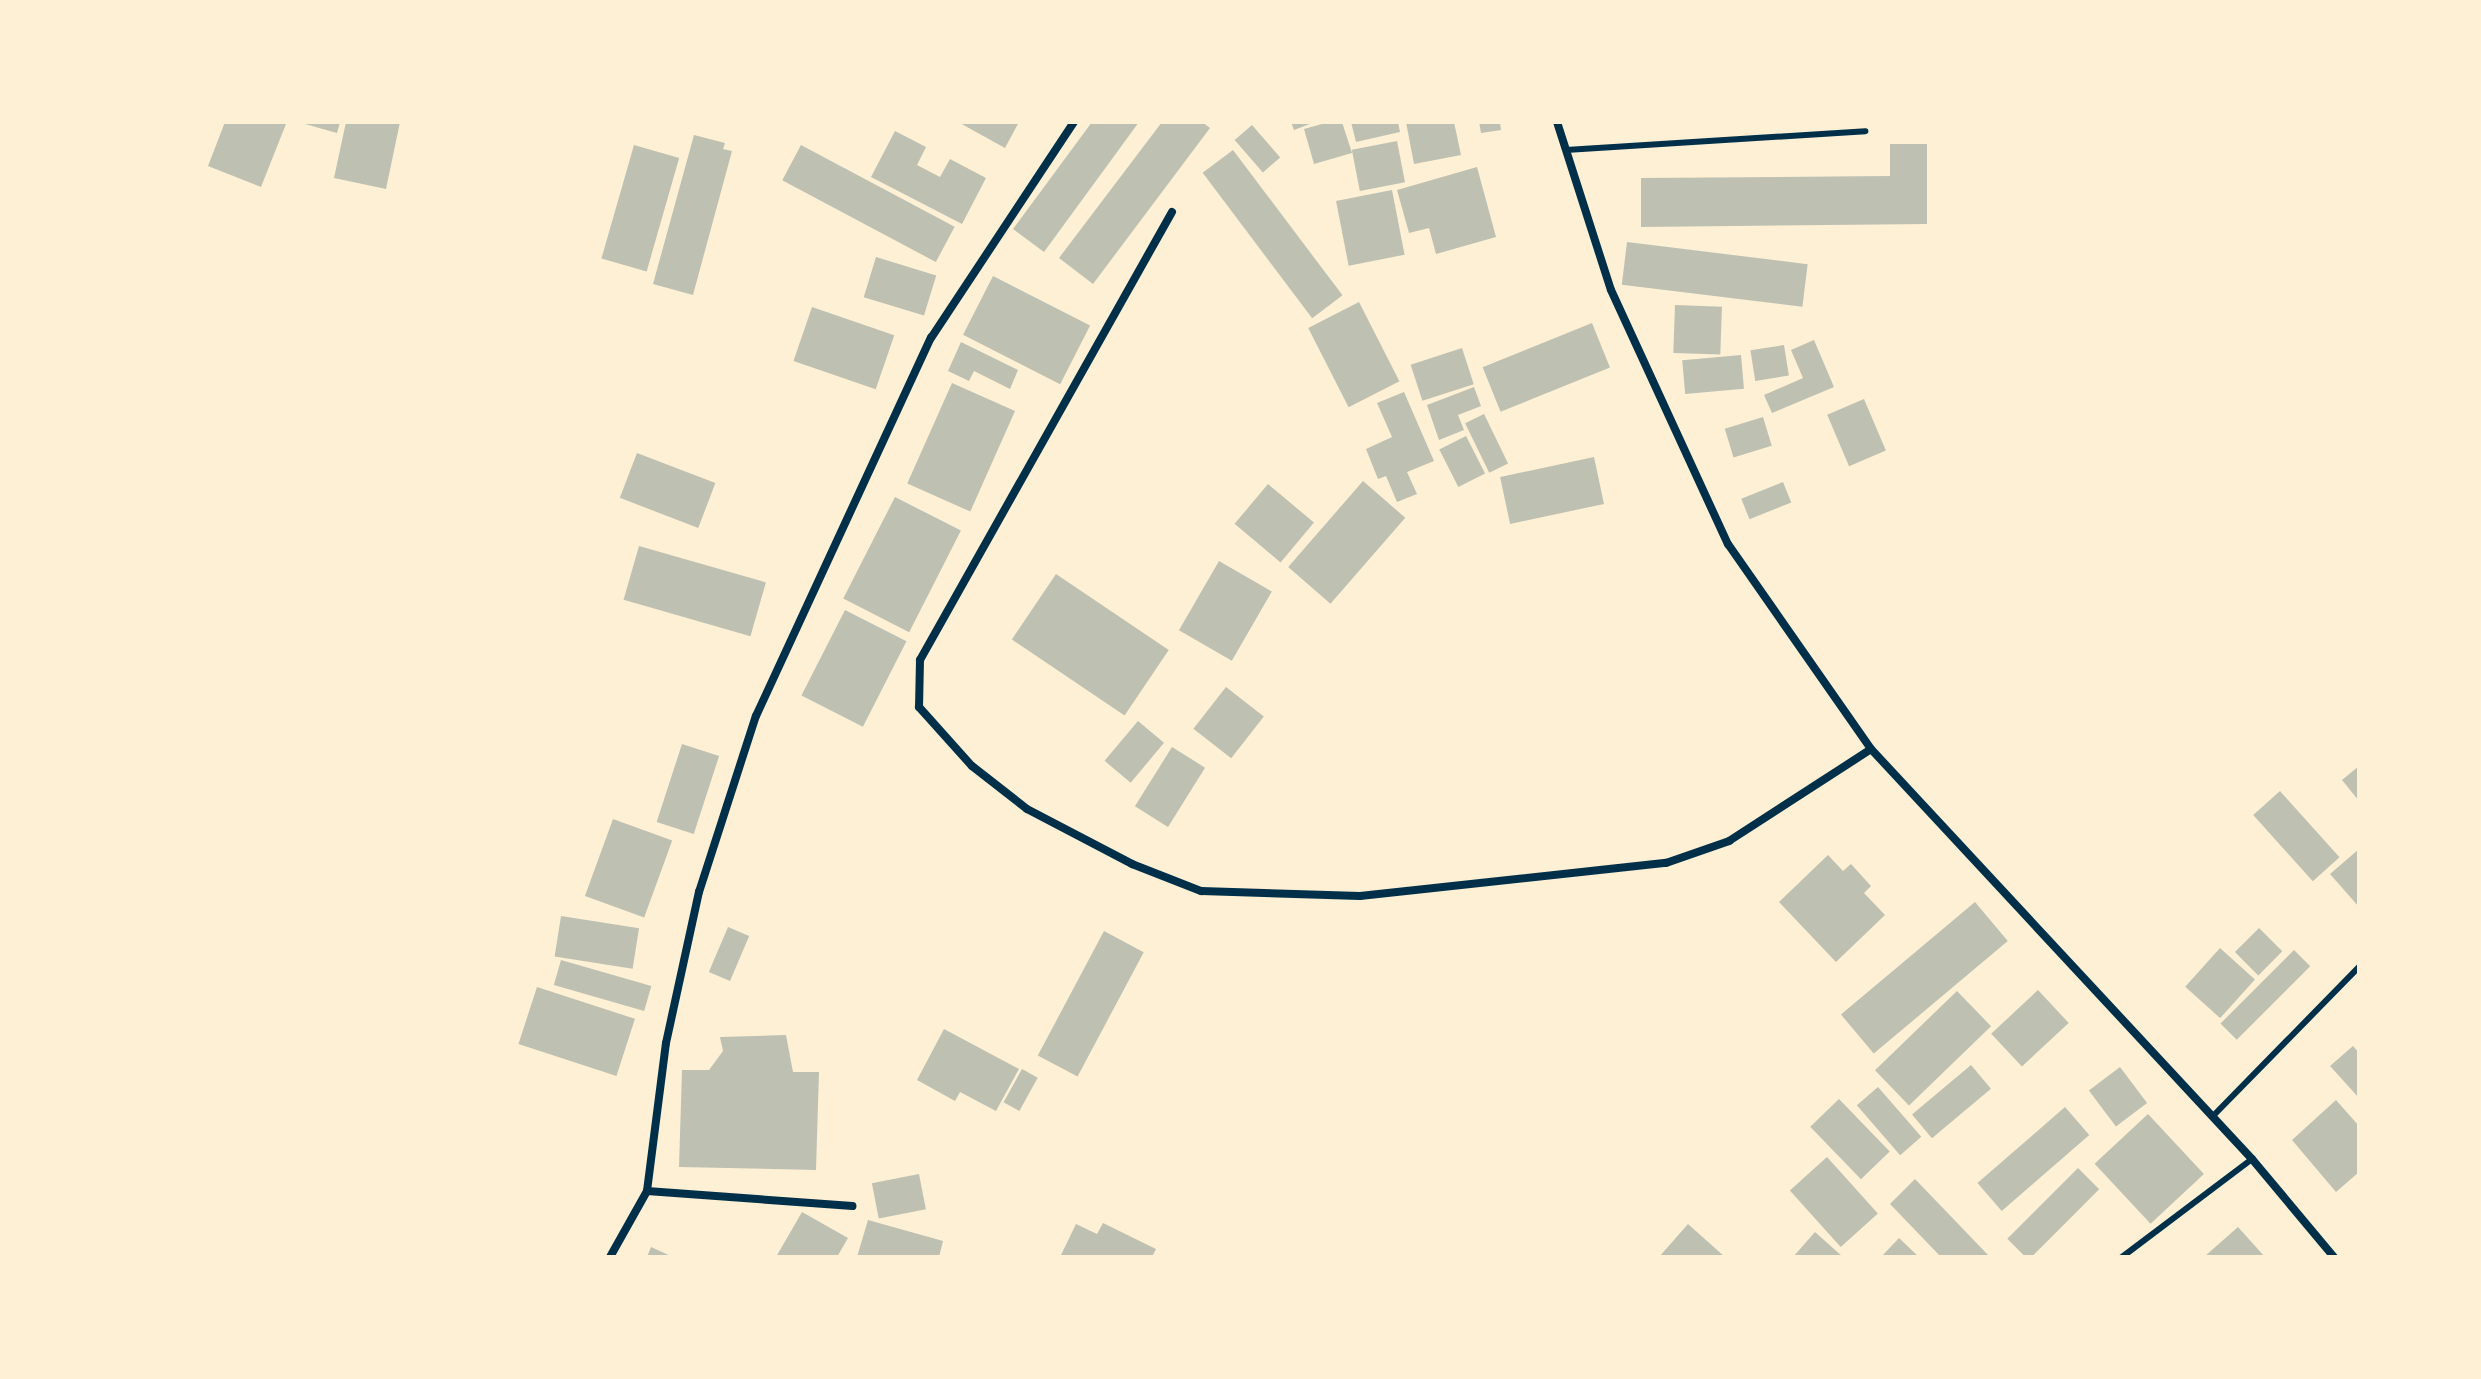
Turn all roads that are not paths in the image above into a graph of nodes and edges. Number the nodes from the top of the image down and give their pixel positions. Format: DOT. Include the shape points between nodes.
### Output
graph roads {
  1 [pos="1074,122"];
  2 [pos="1557,122"];
  3 [pos="1865,131"];
  4 [pos="1566,150"];
  5 [pos="1172,212"];
  6 [pos="1871,749"];
  7 [pos="2359,967"];
  8 [pos="2213,1116"];
  9 [pos="2252,1159"];
  10 [pos="647,1191"];
  11 [pos="852,1206"];
  12 [pos="610,1257"];
  13 [pos="2122,1257"];
  14 [pos="2334,1257"];
  1 -- 10 [label="street" via="931,338 756,716 699,892 666,1043"];
  2 -- 4 [label="street"];
  3 -- 4 [label="lane"];
  4 -- 6 [label="street" via="1611,290 1728,544"];
  5 -- 6 [label="street" via="1045,442 935,626 918,668 919,707 972,766 1027,809 1132,864 1201,891 1360,896 1666,863 1729,841"];
  6 -- 8 [label="street"];
  7 -- 8 [label="lane"];
  8 -- 9 [label="street"];
  9 -- 13 [label="lane"];
  9 -- 14 [label="street"];
  10 -- 11 [label="street"];
  10 -- 12 [label="street"];
}
